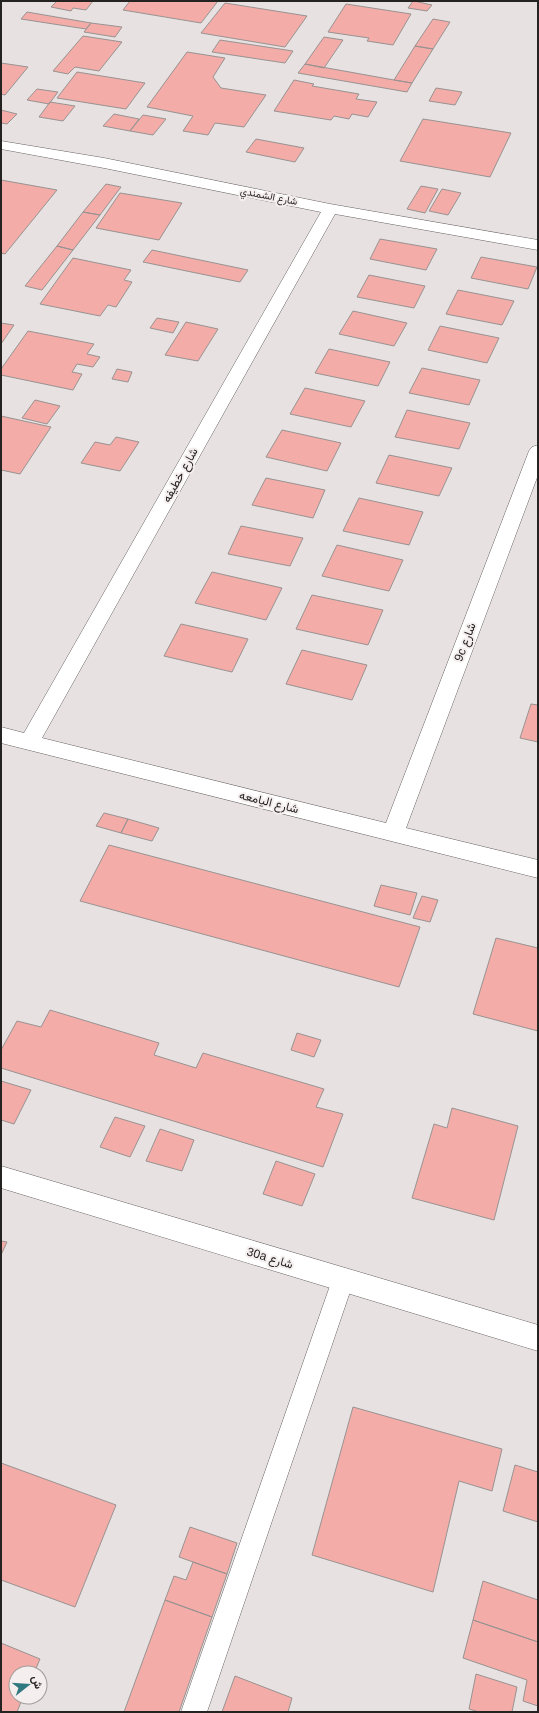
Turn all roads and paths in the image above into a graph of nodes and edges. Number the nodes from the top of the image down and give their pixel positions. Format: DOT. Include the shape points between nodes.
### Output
graph roads {
  1 [pos="1,145"];
  2 [pos="330,209"];
  3 [pos="538,245"];
  4 [pos="538,451"];
  5 [pos="1,735"];
  6 [pos="29,742"];
  7 [pos="393,833"];
  8 [pos="538,869"];
  9 [pos="1,1177"];
  10 [pos="343,1280"];
  11 [pos="538,1338"];
  12 [pos="194,1712"];
  1 -- 2 [label="street, شارع الشمندي"];
  2 -- 3 [label="street, شارع الشمندي"];
  2 -- 6 [label="street, شارع خطيفه"];
  4 -- 7 [label="street, 9c شارع"];
  5 -- 6 [label="street, شارع اليامعه"];
  6 -- 7 [label="street, شارع اليامعه"];
  7 -- 8 [label="street, شارع اليامعه"];
  9 -- 10 [label="street, 30a شارع"];
  10 -- 11 [label="street, 30a شارع"];
  10 -- 12 [label="lane"];
}
